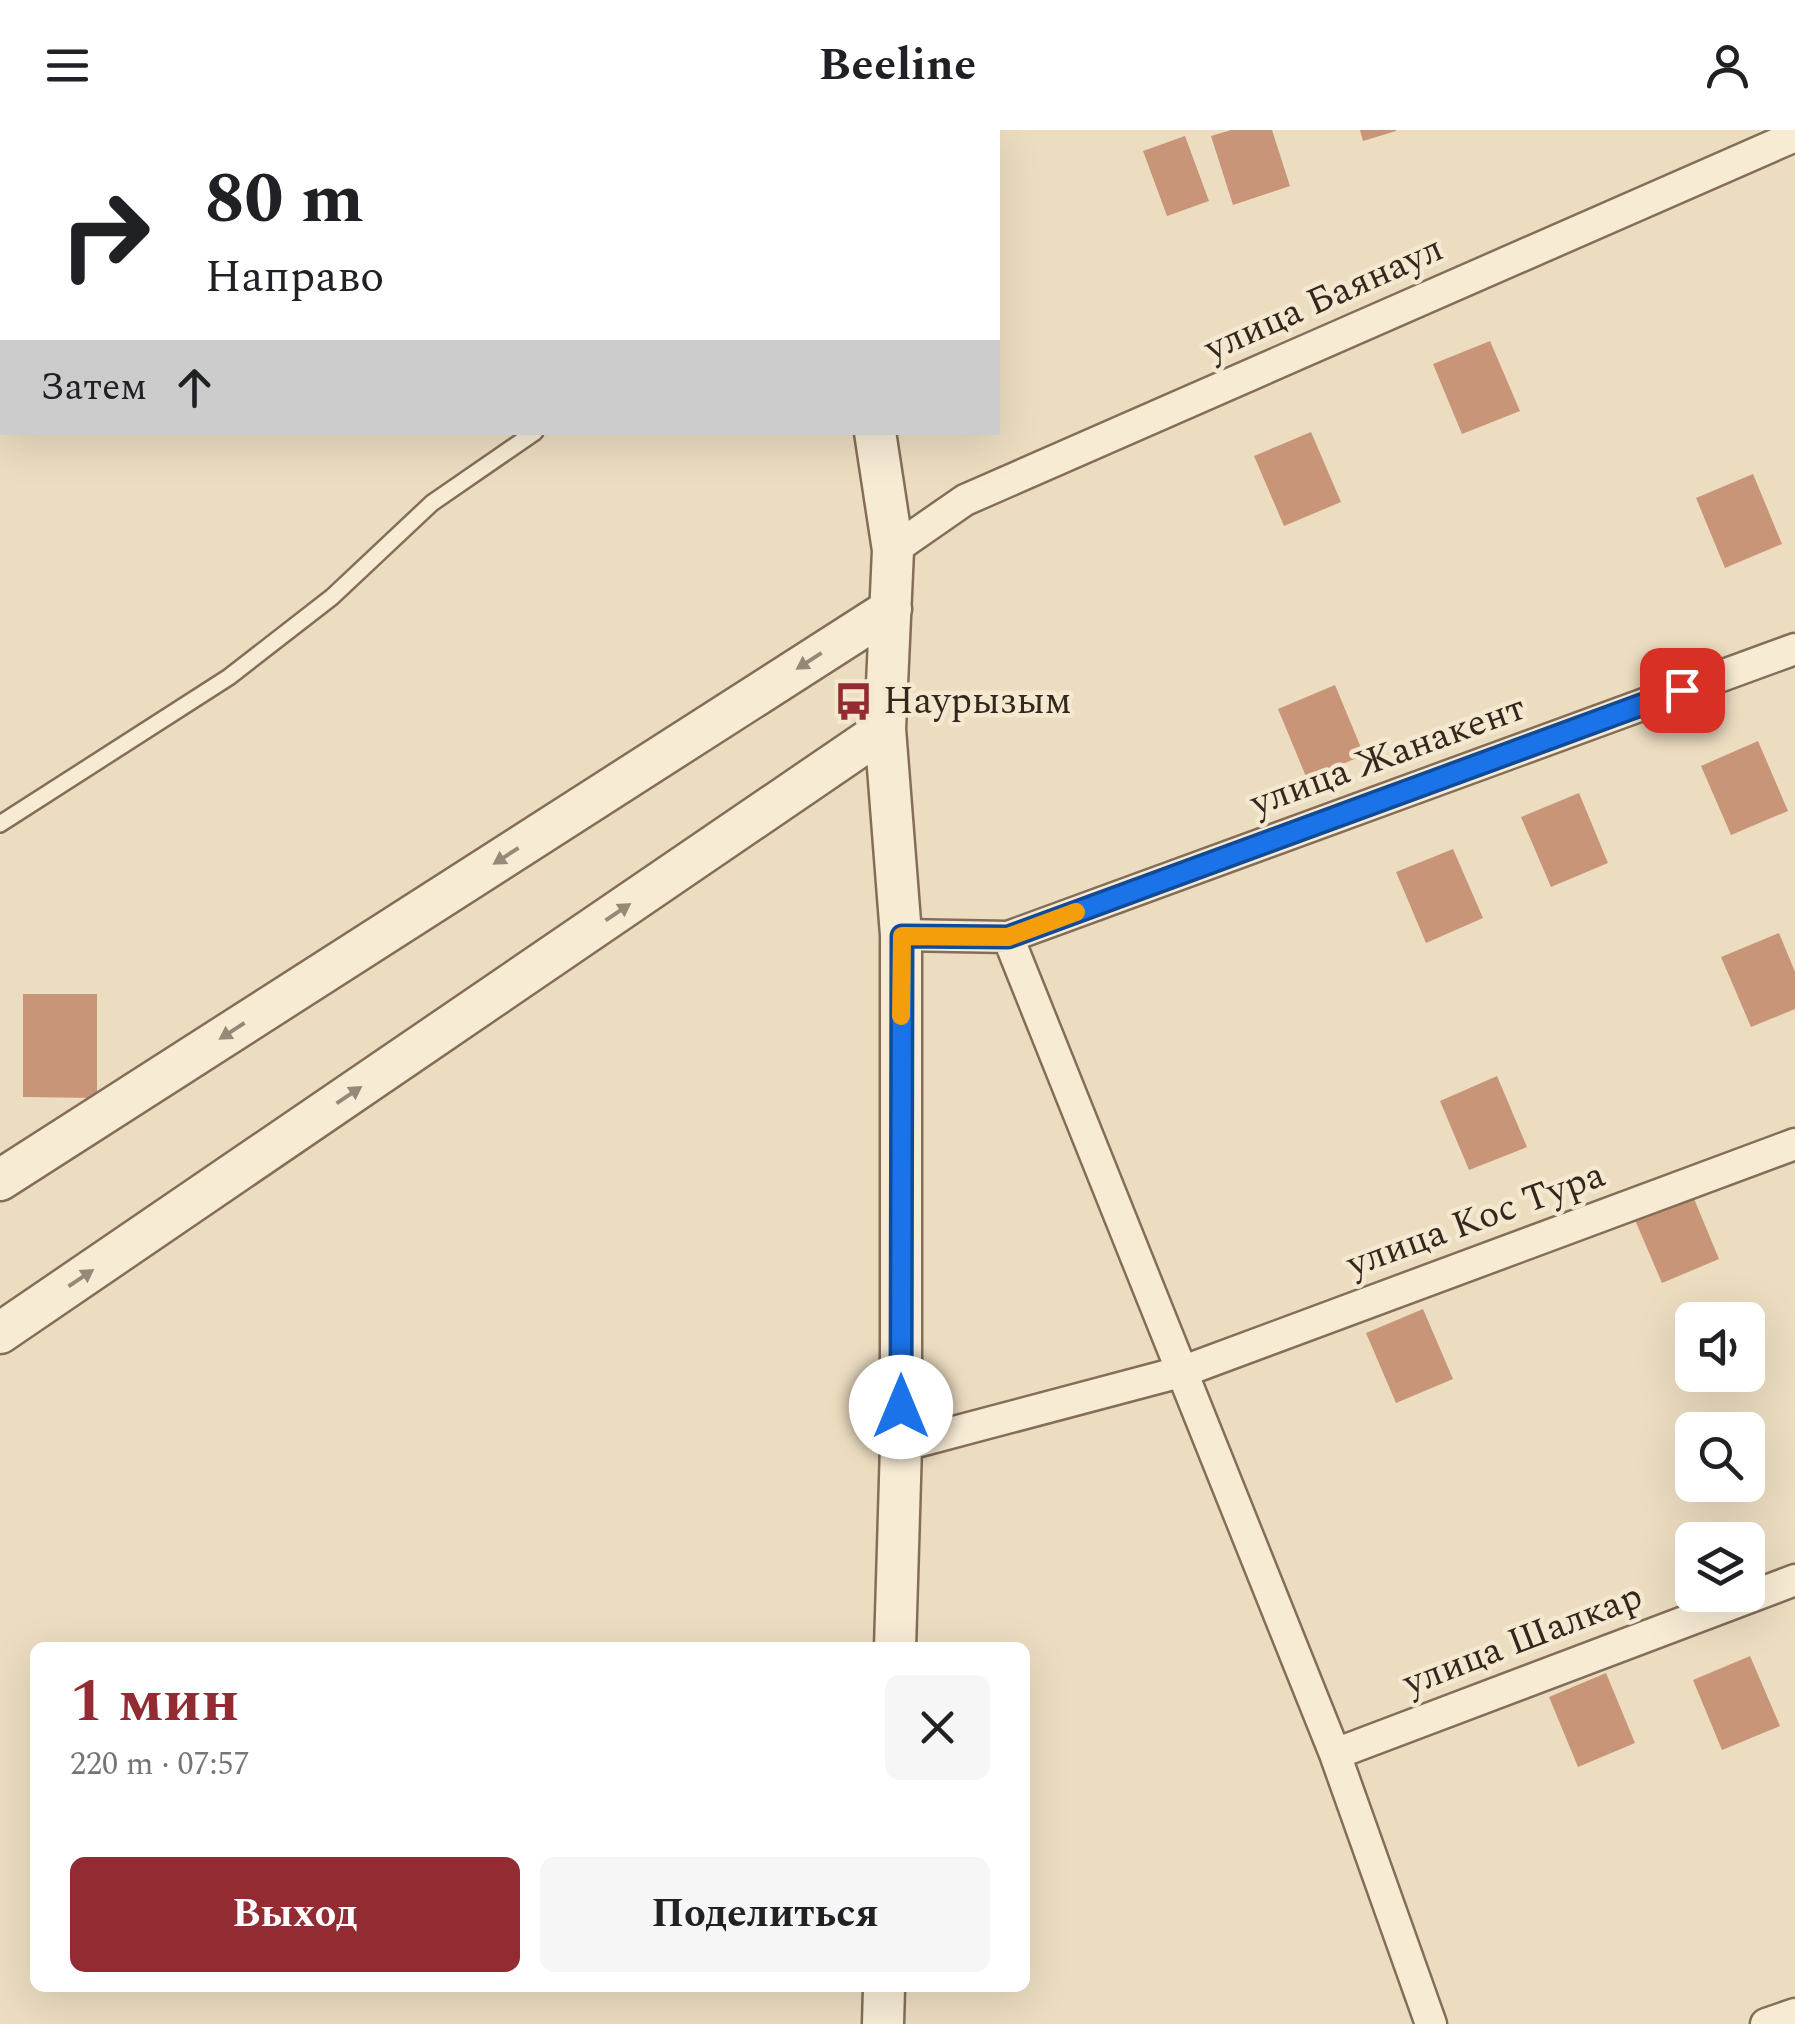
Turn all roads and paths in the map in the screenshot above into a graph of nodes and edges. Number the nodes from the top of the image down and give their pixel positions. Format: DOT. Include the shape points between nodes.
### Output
graph roads {
  1 [pos="1795,136"];
  2 [pos="531,435"];
  3 [pos="875,435"];
  4 [pos="892,550"];
  5 [pos="891,609"];
  6 [pos="1795,650"];
  7 [pos="885,730"];
  8 [pos="0,824"];
  9 [pos="902,936"];
  10 [pos="1008,937"];
  11 [pos="1795,1144"];
  12 [pos="0,1180"];
  13 [pos="0,1333"];
  14 [pos="1184,1371"];
  15 [pos="901,1446"];
  16 [pos="1795,1580"];
  17 [pos="895,1642"];
  18 [pos="1335,1754"];
  19 [pos="884,1992"];
  20 [pos="1795,2014"];
  21 [pos="883,2024"];
  22 [pos="1431,2024"];
  23 [pos="1766,2024"];
  1 -- 4 [label="street, улица Баянаул" via="966,500"];
  2 -- 8 [label="lane" via="432,503 332,597 229,677"];
  3 -- 4 [label="street"];
  4 -- 5 [label="street"];
  5 -- 7 [label="street"];
  5 -- 12 [label="street, one-way"];
  6 -- 10 [label="street, улица Жанакент"];
  7 -- 9 [label="street"];
  13 -- 7 [label="street, one-way"];
  9 -- 10 [label="street"];
  9 -- 15 [label="street"];
  10 -- 14 [label="street"];
  11 -- 14 [label="street, улица Кос Тура"];
  14 -- 15 [label="street, улица Кос Тура"];
  14 -- 18 [label="street"];
  15 -- 17 [label="street"];
  16 -- 18 [label="street, улица Шалкар"];
  18 -- 22 [label="street"];
  19 -- 21 [label="street"];
  20 -- 23 [label="street"];
}
